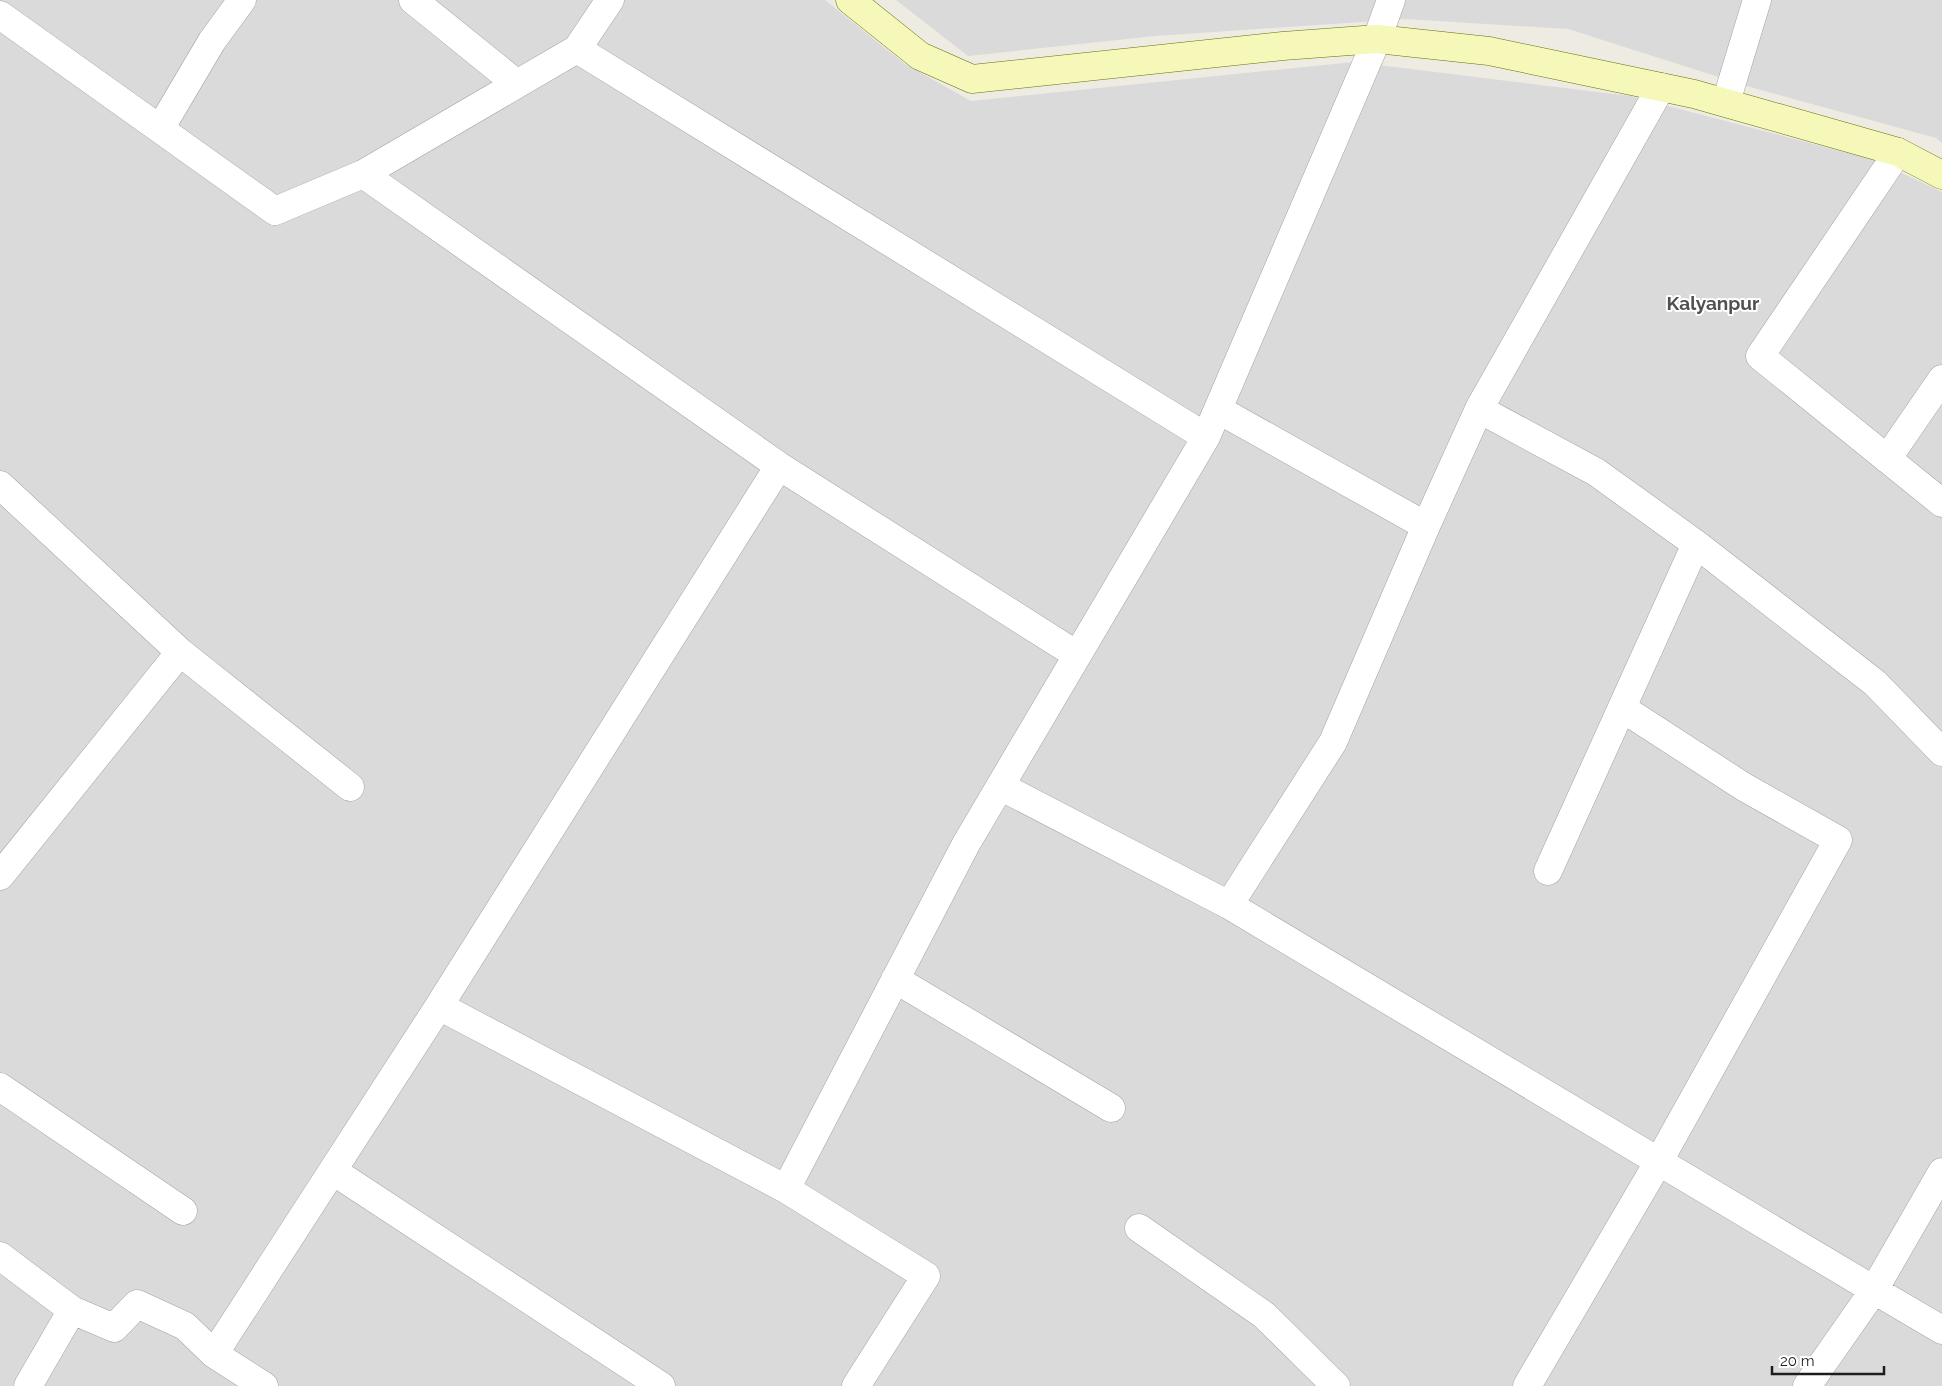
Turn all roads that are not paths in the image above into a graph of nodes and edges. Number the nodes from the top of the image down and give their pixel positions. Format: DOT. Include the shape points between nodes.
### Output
graph roads {
  1 [pos="242,0"];
  2 [pos="413,0"];
  3 [pos="610,0"];
  4 [pos="850,0"];
  5 [pos="1391,0"];
  6 [pos="1757,0"];
  7 [pos="0,15"];
  8 [pos="1376,38"];
  9 [pos="577,50"];
  10 [pos="517,84"];
  11 [pos="1661,87"];
  12 [pos="1726,102"];
  13 [pos="160,129"];
  14 [pos="1898,152"];
  15 [pos="363,174"];
  16 [pos="1942,175"];
  17 [pos="1942,379"];
  18 [pos="1479,408"];
  19 [pos="1219,410"];
  20 [pos="1206,438"];
  21 [pos="1887,459"];
  22 [pos="779,466"];
  23 [pos="0,485"];
  24 [pos="1942,503"];
  25 [pos="1426,526"];
  26 [pos="1696,544"];
  27 [pos="180,652"];
  28 [pos="1077,655"];
  29 [pos="1622,708"];
  30 [pos="1942,752"];
  31 [pos="1000,786"];
  32 [pos="350,787"];
  33 [pos="1548,871"];
  34 [pos="0,876"];
  35 [pos="1229,905"];
  36 [pos="896,979"];
  37 [pos="438,1006"];
  38 [pos="0,1087"];
  39 [pos="1111,1108"];
  40 [pos="1658,1161"];
  41 [pos="332,1171"];
  42 [pos="1942,1172"];
  43 [pos="786,1189"];
  44 [pos="183,1210"];
  45 [pos="1139,1228"];
  46 [pos="0,1256"];
  47 [pos="1874,1290"];
  48 [pos="72,1310"];
  49 [pos="1942,1330"];
  50 [pos="214,1354"];
  51 [pos="28,1386"];
  52 [pos="264,1386"];
  53 [pos="661,1386"];
  54 [pos="856,1386"];
  55 [pos="1336,1386"];
  56 [pos="1527,1386"];
  57 [pos="1807,1386"];
  1 -- 13 [label="street" via="212,41"];
  2 -- 10 [label="street"];
  3 -- 9 [label="street"];
  4 -- 8 [label="street" via="920,56 972,79"];
  5 -- 8 [label="street"];
  6 -- 12 [label="street"];
  7 -- 13 [label="street"];
  8 -- 11 [label="street" via="1489,51"];
  8 -- 19 [label="street"];
  9 -- 10 [label="street"];
  9 -- 20 [label="street"];
  10 -- 15 [label="street"];
  11 -- 12 [label="street"];
  11 -- 18 [label="street"];
  12 -- 14 [label="street"];
  13 -- 15 [label="street" via="275,211"];
  14 -- 16 [label="street"];
  14 -- 21 [label="street" via="1760,356"];
  15 -- 22 [label="street"];
  17 -- 21 [label="street"];
  18 -- 25 [label="street"];
  18 -- 26 [label="street" via="1596,472"];
  19 -- 20 [label="street"];
  19 -- 25 [label="street"];
  20 -- 28 [label="street"];
  21 -- 24 [label="street"];
  22 -- 28 [label="street"];
  22 -- 37 [label="street"];
  23 -- 27 [label="street"];
  25 -- 35 [label="street" via="1333,742"];
  26 -- 29 [label="street"];
  26 -- 30 [label="street" via="1875,683"];
  27 -- 32 [label="street"];
  27 -- 34 [label="street"];
  28 -- 31 [label="street"];
  29 -- 33 [label="street"];
  29 -- 40 [label="street" via="1744,787 1838,840"];
  31 -- 35 [label="street"];
  31 -- 36 [label="street"];
  35 -- 40 [label="street"];
  36 -- 39 [label="street"];
  36 -- 43 [label="street"];
  37 -- 41 [label="street"];
  37 -- 43 [label="street"];
  38 -- 44 [label="street"];
  40 -- 47 [label="street"];
  40 -- 56 [label="street"];
  41 -- 50 [label="street"];
  41 -- 53 [label="street"];
  42 -- 47 [label="street"];
  43 -- 54 [label="street" via="926,1276"];
  45 -- 55 [label="street" via="1264,1315"];
  46 -- 48 [label="street"];
  47 -- 49 [label="street"];
  47 -- 57 [label="street"];
  48 -- 50 [label="street" via="114,1328 138,1304 186,1326"];
  48 -- 51 [label="street"];
  50 -- 52 [label="street"];
}
